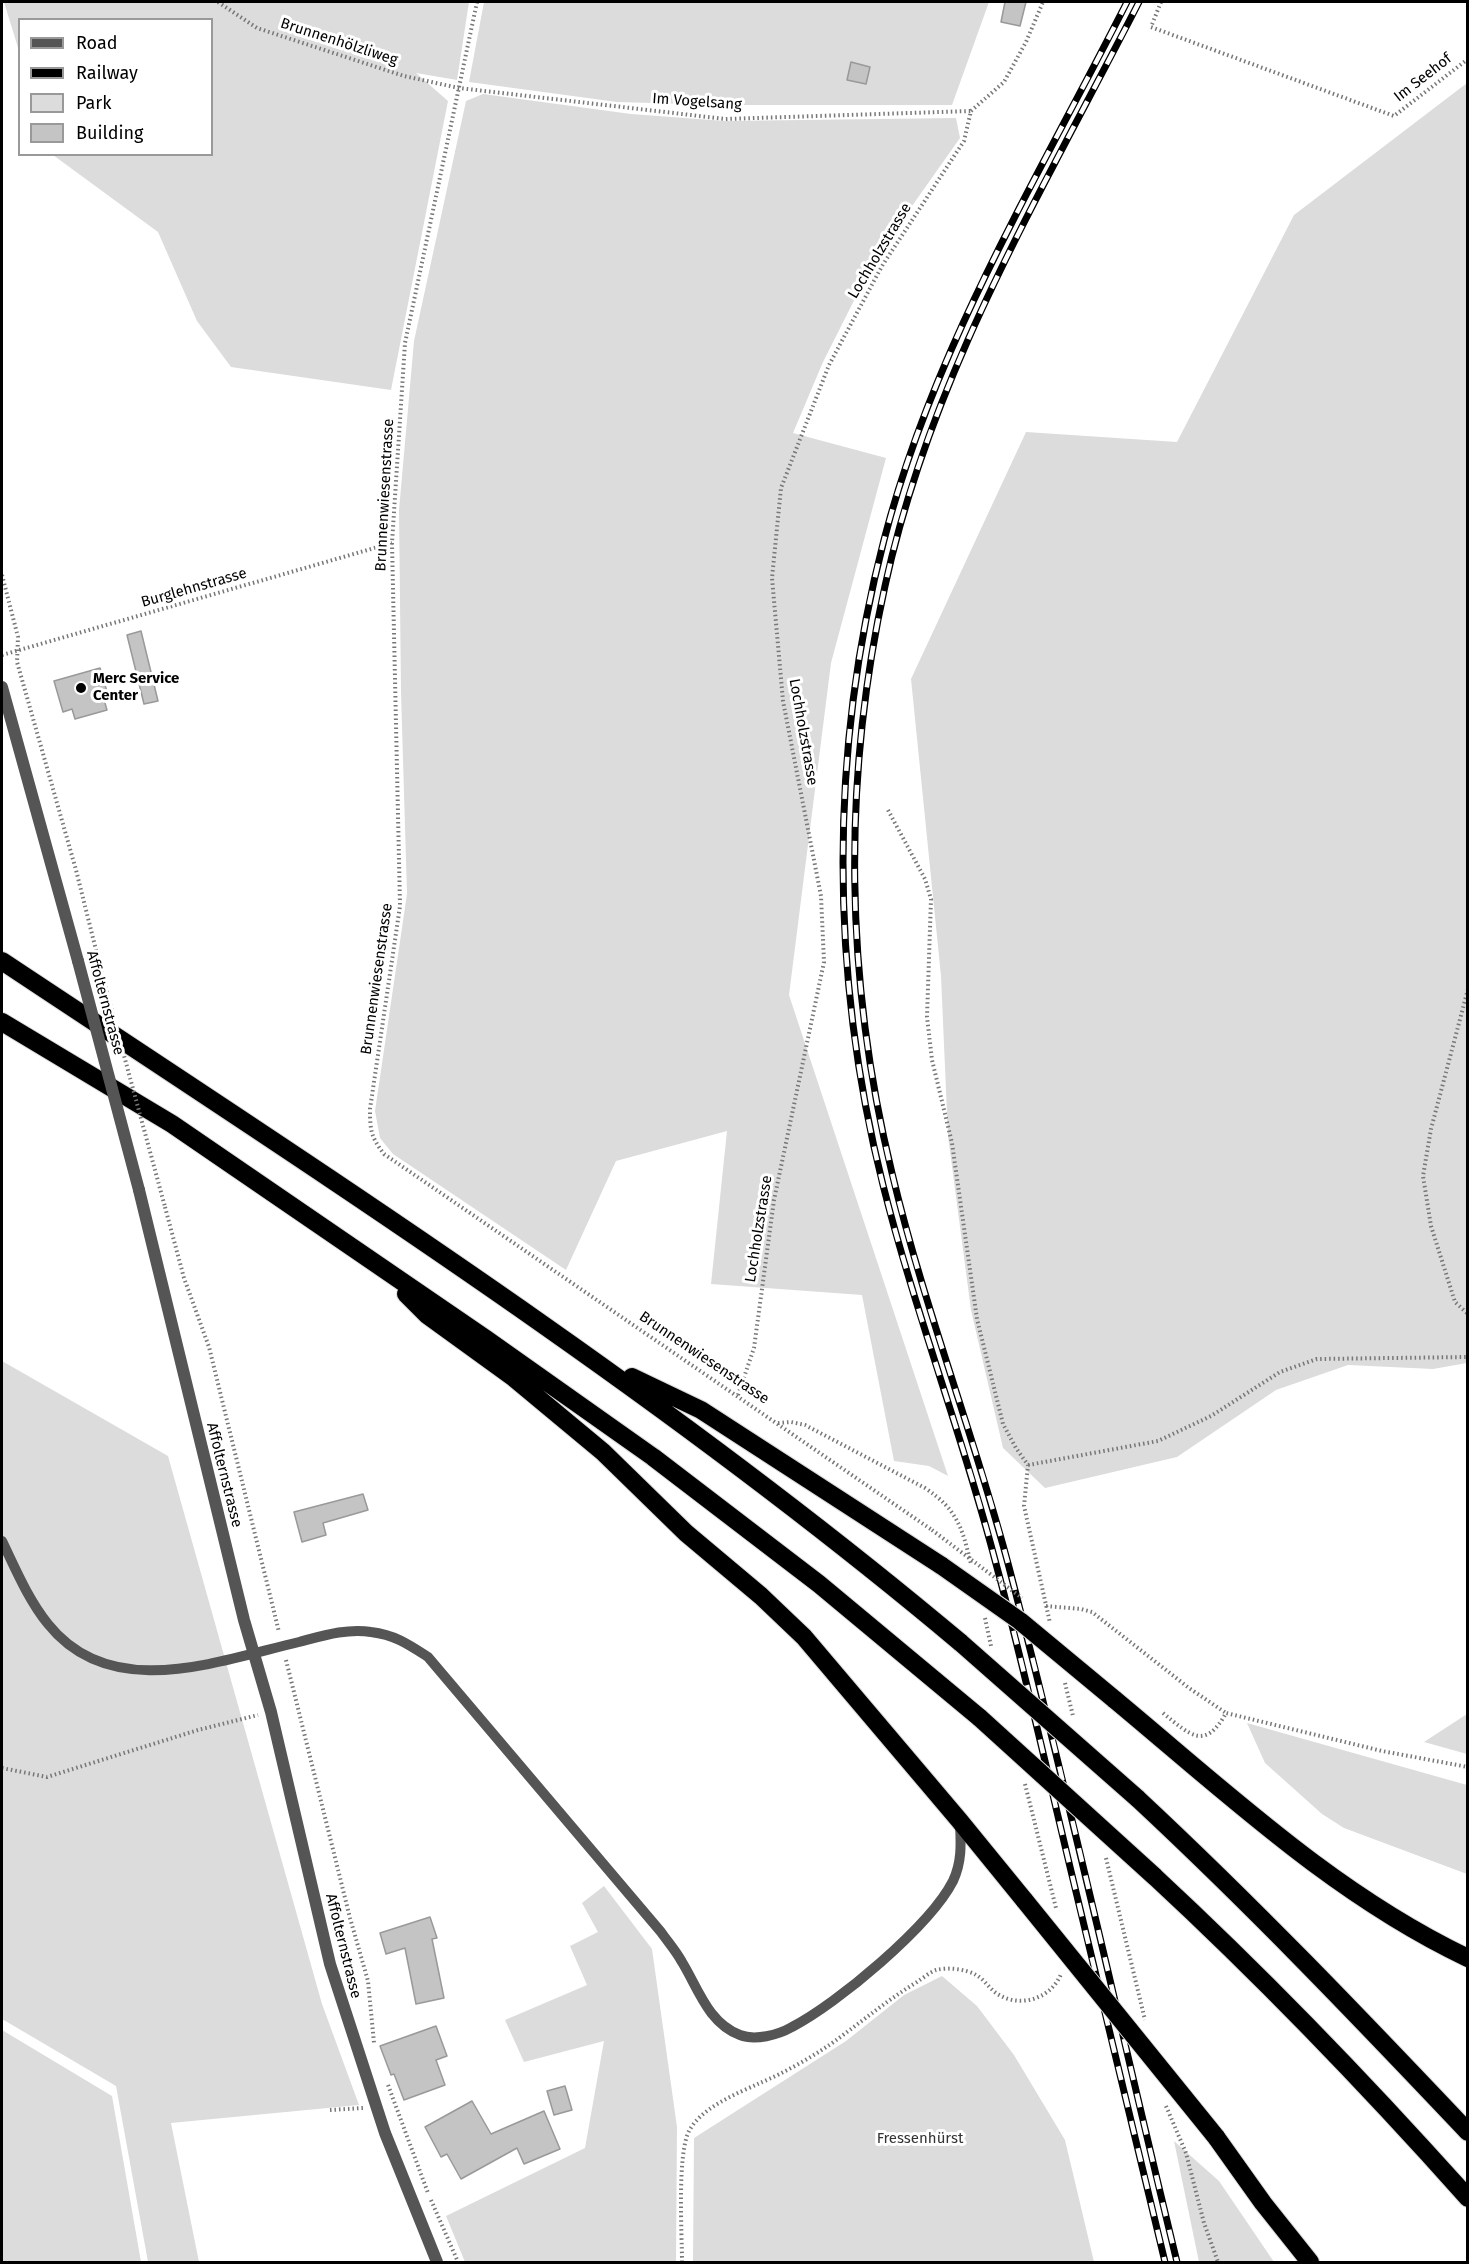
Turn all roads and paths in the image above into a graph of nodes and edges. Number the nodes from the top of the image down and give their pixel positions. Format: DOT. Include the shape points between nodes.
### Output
graph roads {
  1 [pos="218,2"];
  2 [pos="477,2"];
  3 [pos="1043,2"];
  4 [pos="1161,2"];
  5 [pos="1467,59"];
  6 [pos="459,88"];
  7 [pos="971,111"];
  8 [pos="392,543"];
  9 [pos="2,575"];
  10 [pos="16,651"];
  11 [pos="2,655"];
  12 [pos="2,687"];
  13 [pos="888,810"];
  14 [pos="2,961"];
  15 [pos="1467,989"];
  16 [pos="2,1023"];
  17 [pos="373,1262"];
  18 [pos="1467,1314"];
  19 [pos="589,1356"];
  20 [pos="1467,1357"];
  21 [pos="738,1395"];
  22 [pos="1028,1466"];
  23 [pos="932,1530"];
  24 [pos="2,1541"];
  25 [pos="1046,1605"];
  26 [pos="1052,1629"];
  27 [pos="283,1646"];
  28 [pos="255,1653"];
  29 [pos="1063,1675"];
  30 [pos="1160,1711"];
  31 [pos="271,1712"];
  32 [pos="1226,1713"];
  33 [pos="1074,1721"];
  34 [pos="1467,1767"];
  35 [pos="2,1768"];
  36 [pos="959,1820"];
  37 [pos="1104,1848"];
  38 [pos="1467,1958"];
  39 [pos="1063,1969"];
  40 [pos="1145,2021"];
  41 [pos="376,2049"];
  42 [pos="385,2076"];
  43 [pos="1165,2102"];
  44 [pos="376,2107"];
  45 [pos="330,2110"];
  46 [pos="1467,2132"];
  47 [pos="1467,2198"];
  48 [pos="438,2262"];
  49 [pos="458,2262"];
  50 [pos="682,2262"];
  51 [pos="1218,2262"];
  52 [pos="1310,2262"];
  1 -- 6 [label="path, Brunnenhölzliweg" via="257,28 404,76"];
  2 -- 6 [label="path, Brunnenwiesenstrasse"];
  3 -- 7 [label="path" via="1004,82"];
  4 -- 5 [label="path, Im Seehof" via="1151,27 1394,116"];
  6 -- 7 [label="path, Im Vogelsang" via="725,119"];
  6 -- 8 [label="path, Brunnenwiesenstrasse" via="405,343"];
  7 -- 21 [label="path, Lochholzstrasse" via="964,141 882,266 829,364 781,489 772,578 783,701 821,896 824,962 774,1200 754,1348"];
  8 -- 10 [label="path, Burglehnstrasse"];
  8 -- 21 [label="path, Brunnenwiesenstrasse" via="400,906 370,1109 374,1141 384,1154"];
  9 -- 10 [label="path" via="18,637"];
  10 -- 11 [label="path, Burglehnstrasse"];
  10 -- 27 [label="path, bridge" via="184,1278 211,1357"];
  12 -- 28 [label="street, Affolternstrasse, bridge" via="139,1190"];
  13 -- 22 [label="path" via="925,879 931,899 927,1017 932,1060 952,1143 977,1319 1004,1424"];
  14 -- 19 [label="highway"];
  15 -- 18 [label="path" via="1423,1176 1431,1226 1455,1302"];
  16 -- 17 [label="highway" via="172,1124"];
  17 -- 36 [label="highway" via="427,1315 514,1378 603,1452 687,1533 761,1596 804,1637"];
  17 -- 47 [label="highway, bridge" via="579,1404 737,1520 980,1718 1154,1876 1316,2035"];
  19 -- 38 [label="highway, bridge" via="701,1410 942,1566 1020,1621 1348,1888 1415,1931"];
  19 -- 46 [label="highway, bridge" via="847,1550 961,1643 1137,1798 1295,1950"];
  20 -- 22 [label="path" via="1317,1359 1280,1372 1211,1416 1158,1441"];
  21 -- 23 [label="path, Brunnenwiesenstrasse"];
  22 -- 25 [label="path" via="1024,1506"];
  24 -- 28 [label="lane" via="29,1598 49,1626 75,1650 103,1664 136,1671 171,1670"];
  25 -- 26 [label="path"];
  25 -- 32 [label="path" via="1092,1612"];
  27 -- 28 [label="lane"];
  27 -- 36 [label="lane" via="342,1632 369,1631 399,1638 428,1657 661,1932 717,2021 743,2036 775,2034 820,2010 860,1980 920,1924 942,1899 959,1867"];
  27 -- 41 [label="path" via="368,1982"];
  28 -- 31 [label="street, Affolternstrasse"];
  29 -- 33 [label="path"];
  30 -- 32 [label="path" via="1197,1736 1209,1735"];
  31 -- 35 [label="path" via="198,1730 47,1777"];
  31 -- 44 [label="street, Affolternstrasse" via="330,1964"];
  32 -- 34 [label="path"];
  36 -- 52 [label="highway, bridge" via="1216,2137"];
  37 -- 40 [label="path"];
  39 -- 50 [label="path" via="1059,1979 1034,2000 1012,2000 997,1994 976,1974 958,1969 935,1970 838,2039 702,2115 689,2131 682,2156"];
  42 -- 49 [label="path"];
  43 -- 51 [label="path" via="1186,2152"];
  44 -- 45 [label="path"];
  44 -- 48 [label="street, Affolternstrasse"];
}
